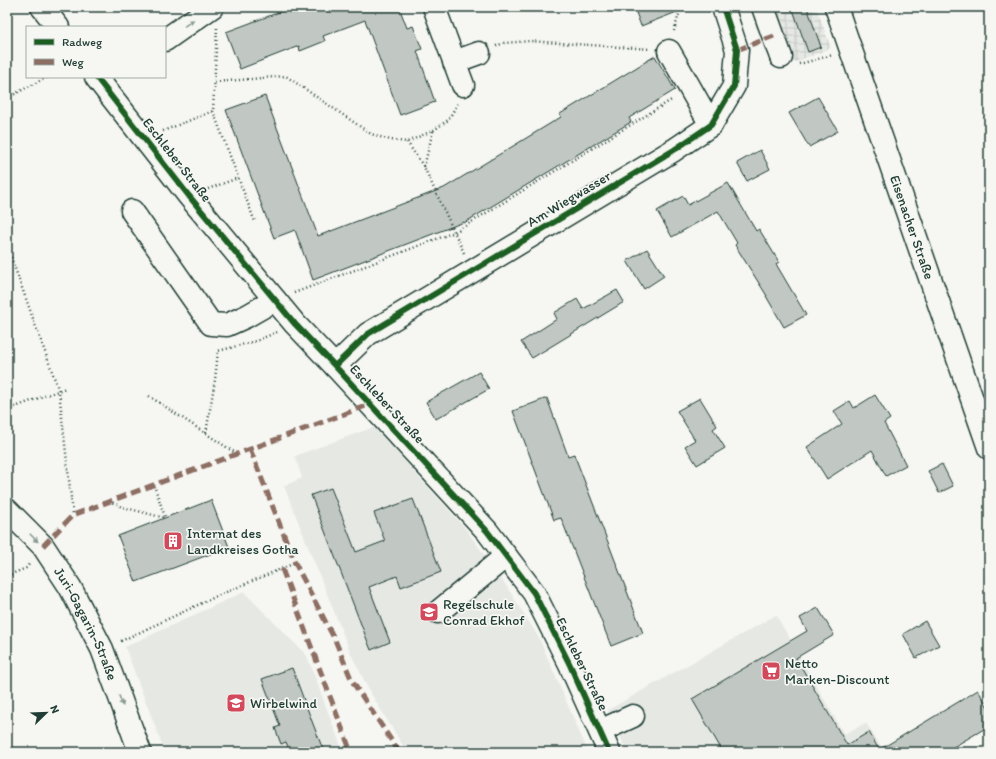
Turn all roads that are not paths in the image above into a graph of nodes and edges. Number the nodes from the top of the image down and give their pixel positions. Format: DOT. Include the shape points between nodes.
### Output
graph roads {
  1 [pos="42,7"];
  2 [pos="434,7"];
  3 [pos="723,7"];
  4 [pos="763,7"];
  5 [pos="836,7"];
  6 [pos="215,14"];
  7 [pos="57,26"];
  8 [pos="166,39"];
  9 [pos="669,51"];
  10 [pos="479,53"];
  11 [pos="781,57"];
  12 [pos="454,62"];
  13 [pos="103,79"];
  14 [pos="463,85"];
  15 [pos="711,125"];
  16 [pos="132,211"];
  17 [pos="275,300"];
  18 [pos="335,366"];
  19 [pos="989,448"];
  20 [pos="7,510"];
  21 [pos="506,556"];
  22 [pos="438,612"];
  23 [pos="633,716"];
  24 [pos="600,730"];
  25 [pos="140,752"];
  26 [pos="609,752"];
  1 -- 7 [label="street"];
  2 -- 12 [label="street"];
  3 -- 15 [label="street, Am Wiegwasser" via="737,50 734,86"];
  4 -- 11 [label="street"];
  5 -- 19 [label="street, Eisenacher Straße"];
  8 -- 6 [label="street, one-way"];
  9 -- 15 [label="street"];
  10 -- 12 [label="street"];
  12 -- 14 [label="street"];
  13 -- 17 [label="street, Eschleber Straße" via="189,196"];
  15 -- 18 [label="street, Am Wiegwasser" via="674,150 368,334"];
  16 -- 17 [label="street" via="211,324 227,325"];
  17 -- 18 [label="street, Eschleber Straße"];
  18 -- 21 [label="street, Eschleber Straße" via="482,525"];
  20 -- 25 [label="street, Juri-Gagarin-Straße, one-way" via="43,546 70,587 102,649"];
  21 -- 22 [label="street"];
  21 -- 24 [label="street, Eschleber Straße" via="534,593"];
  23 -- 24 [label="street"];
  24 -- 26 [label="street, Eschleber Straße"];
}
